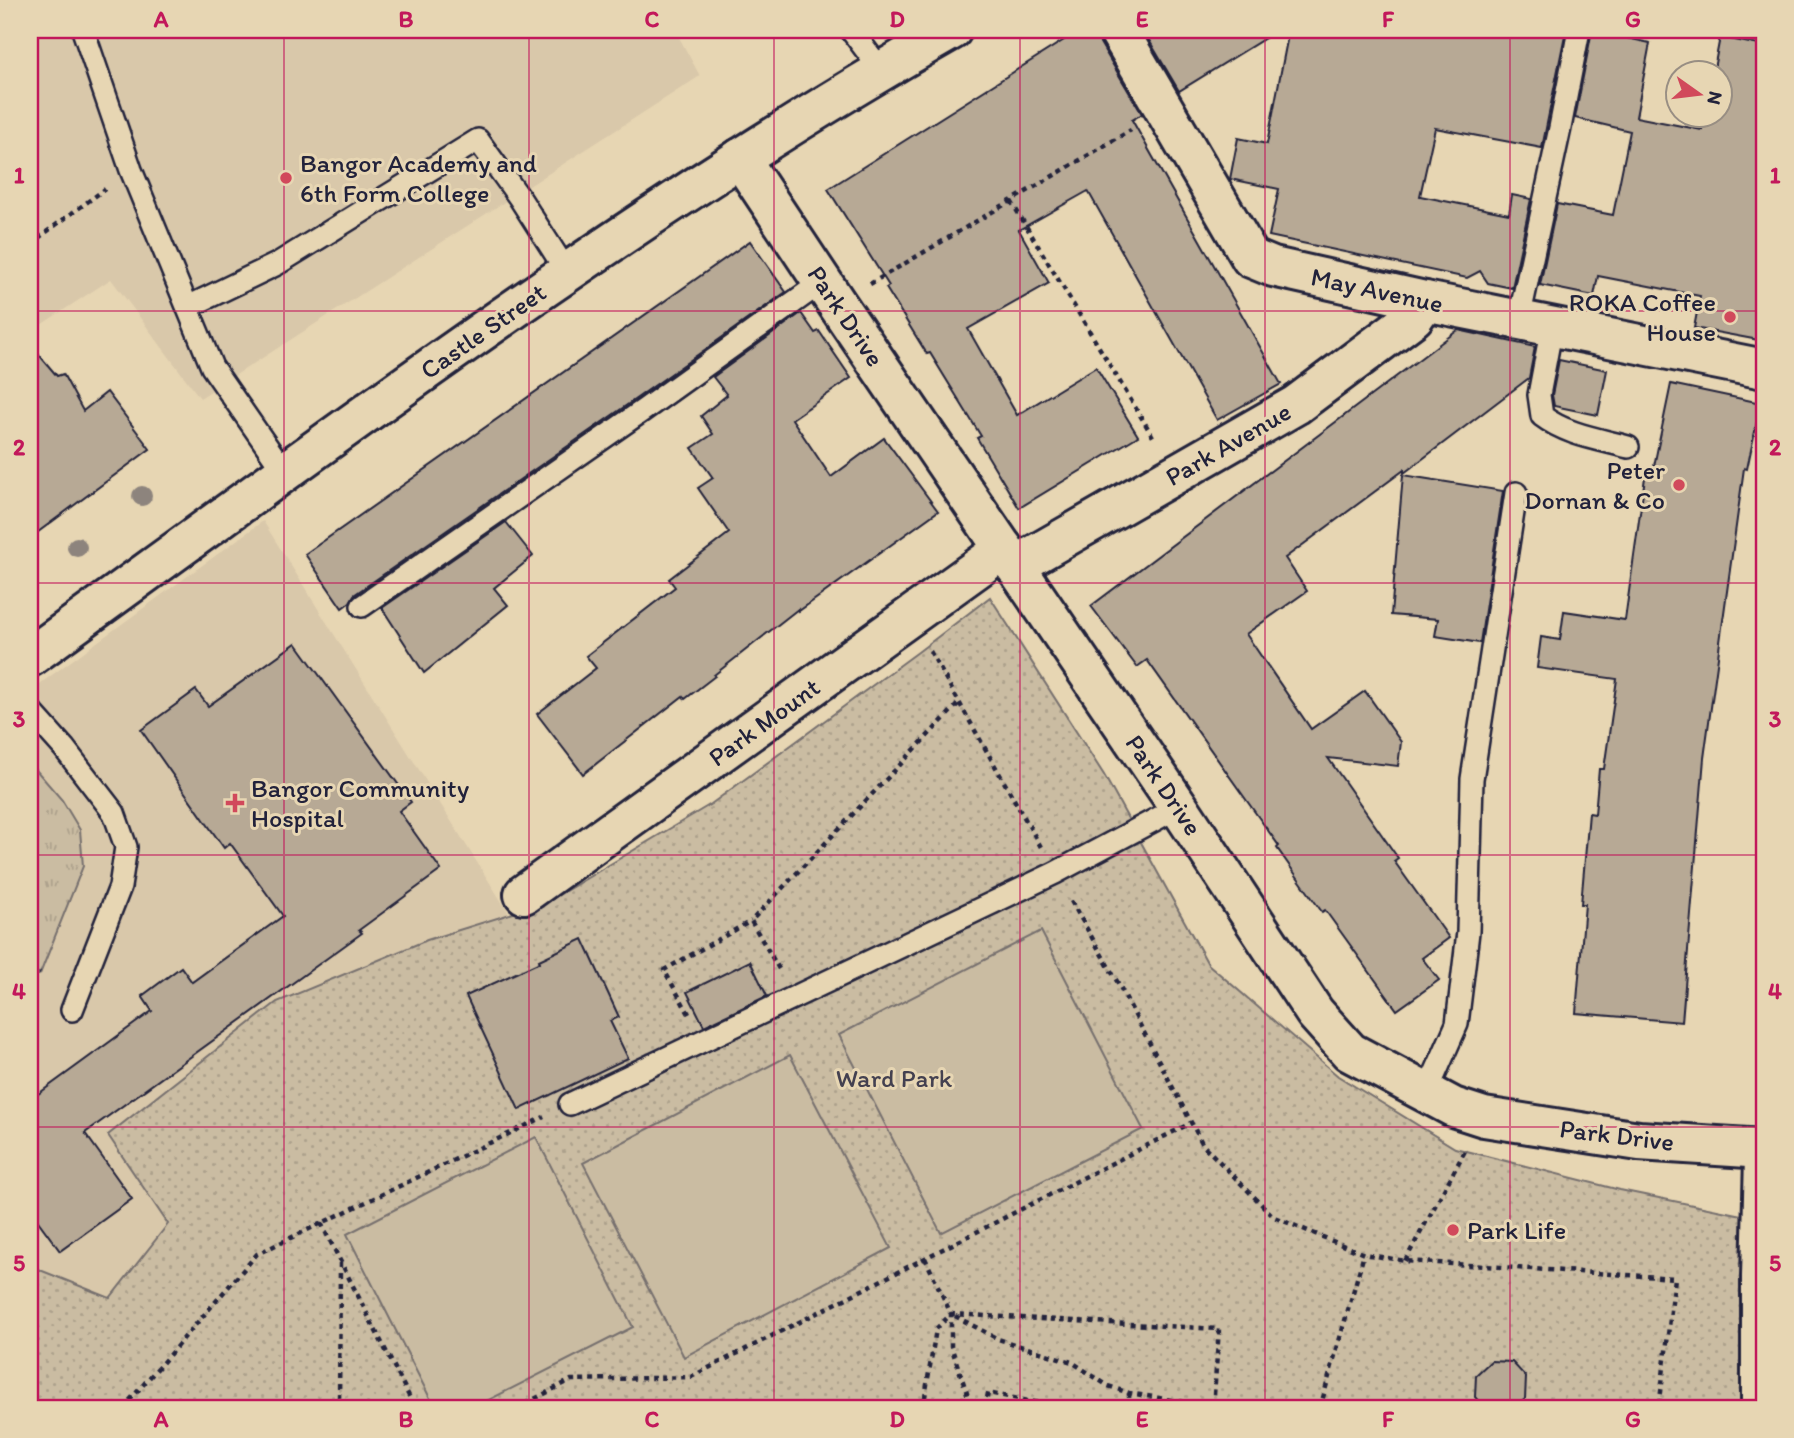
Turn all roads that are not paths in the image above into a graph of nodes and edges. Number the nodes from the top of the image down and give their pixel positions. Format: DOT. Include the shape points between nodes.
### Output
graph roads {
  1 [pos="83,30"];
  2 [pos="851,30"];
  3 [pos="952,30"];
  4 [pos="1118,30"];
  5 [pos="1579,30"];
  6 [pos="881,70"];
  7 [pos="740,158"];
  8 [pos="567,272"];
  9 [pos="830,293"];
  10 [pos="1425,300"];
  11 [pos="188,307"];
  12 [pos="1536,323"];
  13 [pos="1764,369"];
  14 [pos="1628,447"];
  15 [pos="284,471"];
  16 [pos="1516,493"];
  17 [pos="1009,558"];
  18 [pos="362,606"];
  19 [pos="30,657"];
  20 [pos="30,710"];
  21 [pos="1179,807"];
  22 [pos="523,894"];
  23 [pos="72,1010"];
  24 [pos="1426,1094"];
  25 [pos="570,1104"];
  26 [pos="1764,1149"];
  27 [pos="1764,1157"];
  28 [pos="1761,1408"];
  1 -- 11 [label="lane" via="131,170"];
  2 -- 6 [label="lane"];
  3 -- 6 [label="street, Castle Street"];
  4 -- 10 [label="street, May Avenue" via="1251,258 1273,267"];
  5 -- 12 [label="lane" via="1560,128"];
  6 -- 7 [label="street, Castle Street"];
  7 -- 8 [label="street, Castle Street"];
  7 -- 9 [label="street, Park Drive"];
  8 -- 11 [label="lane" via="478,140 277,264"];
  8 -- 15 [label="street, Castle Street"];
  9 -- 17 [label="street, Park Drive"];
  9 -- 18 [label="lane" via="622,425"];
  10 -- 12 [label="street, May Avenue"];
  10 -- 17 [label="street, Park Avenue" via="1414,317 1296,405 1176,474"];
  11 -- 15 [label="lane" via="212,367"];
  12 -- 13 [label="street, May Avenue"];
  12 -- 14 [label="lane" via="1542,416 1581,435"];
  15 -- 19 [label="street, Castle Street"];
  16 -- 24 [label="lane" via="1472,779 1468,932 1457,1024"];
  17 -- 21 [label="street, Park Drive"];
  17 -- 22 [label="street, Park Mount" via="911,617"];
  20 -- 23 [label="lane" via="114,813 125,847 120,887"];
  21 -- 24 [label="street, Park Drive" via="1315,1013 1350,1052"];
  21 -- 25 [label="lane" via="1055,873"];
  24 -- 26 [label="street, Park Drive" via="1484,1117 1639,1141"];
  27 -- 28 [label="street"];
}
